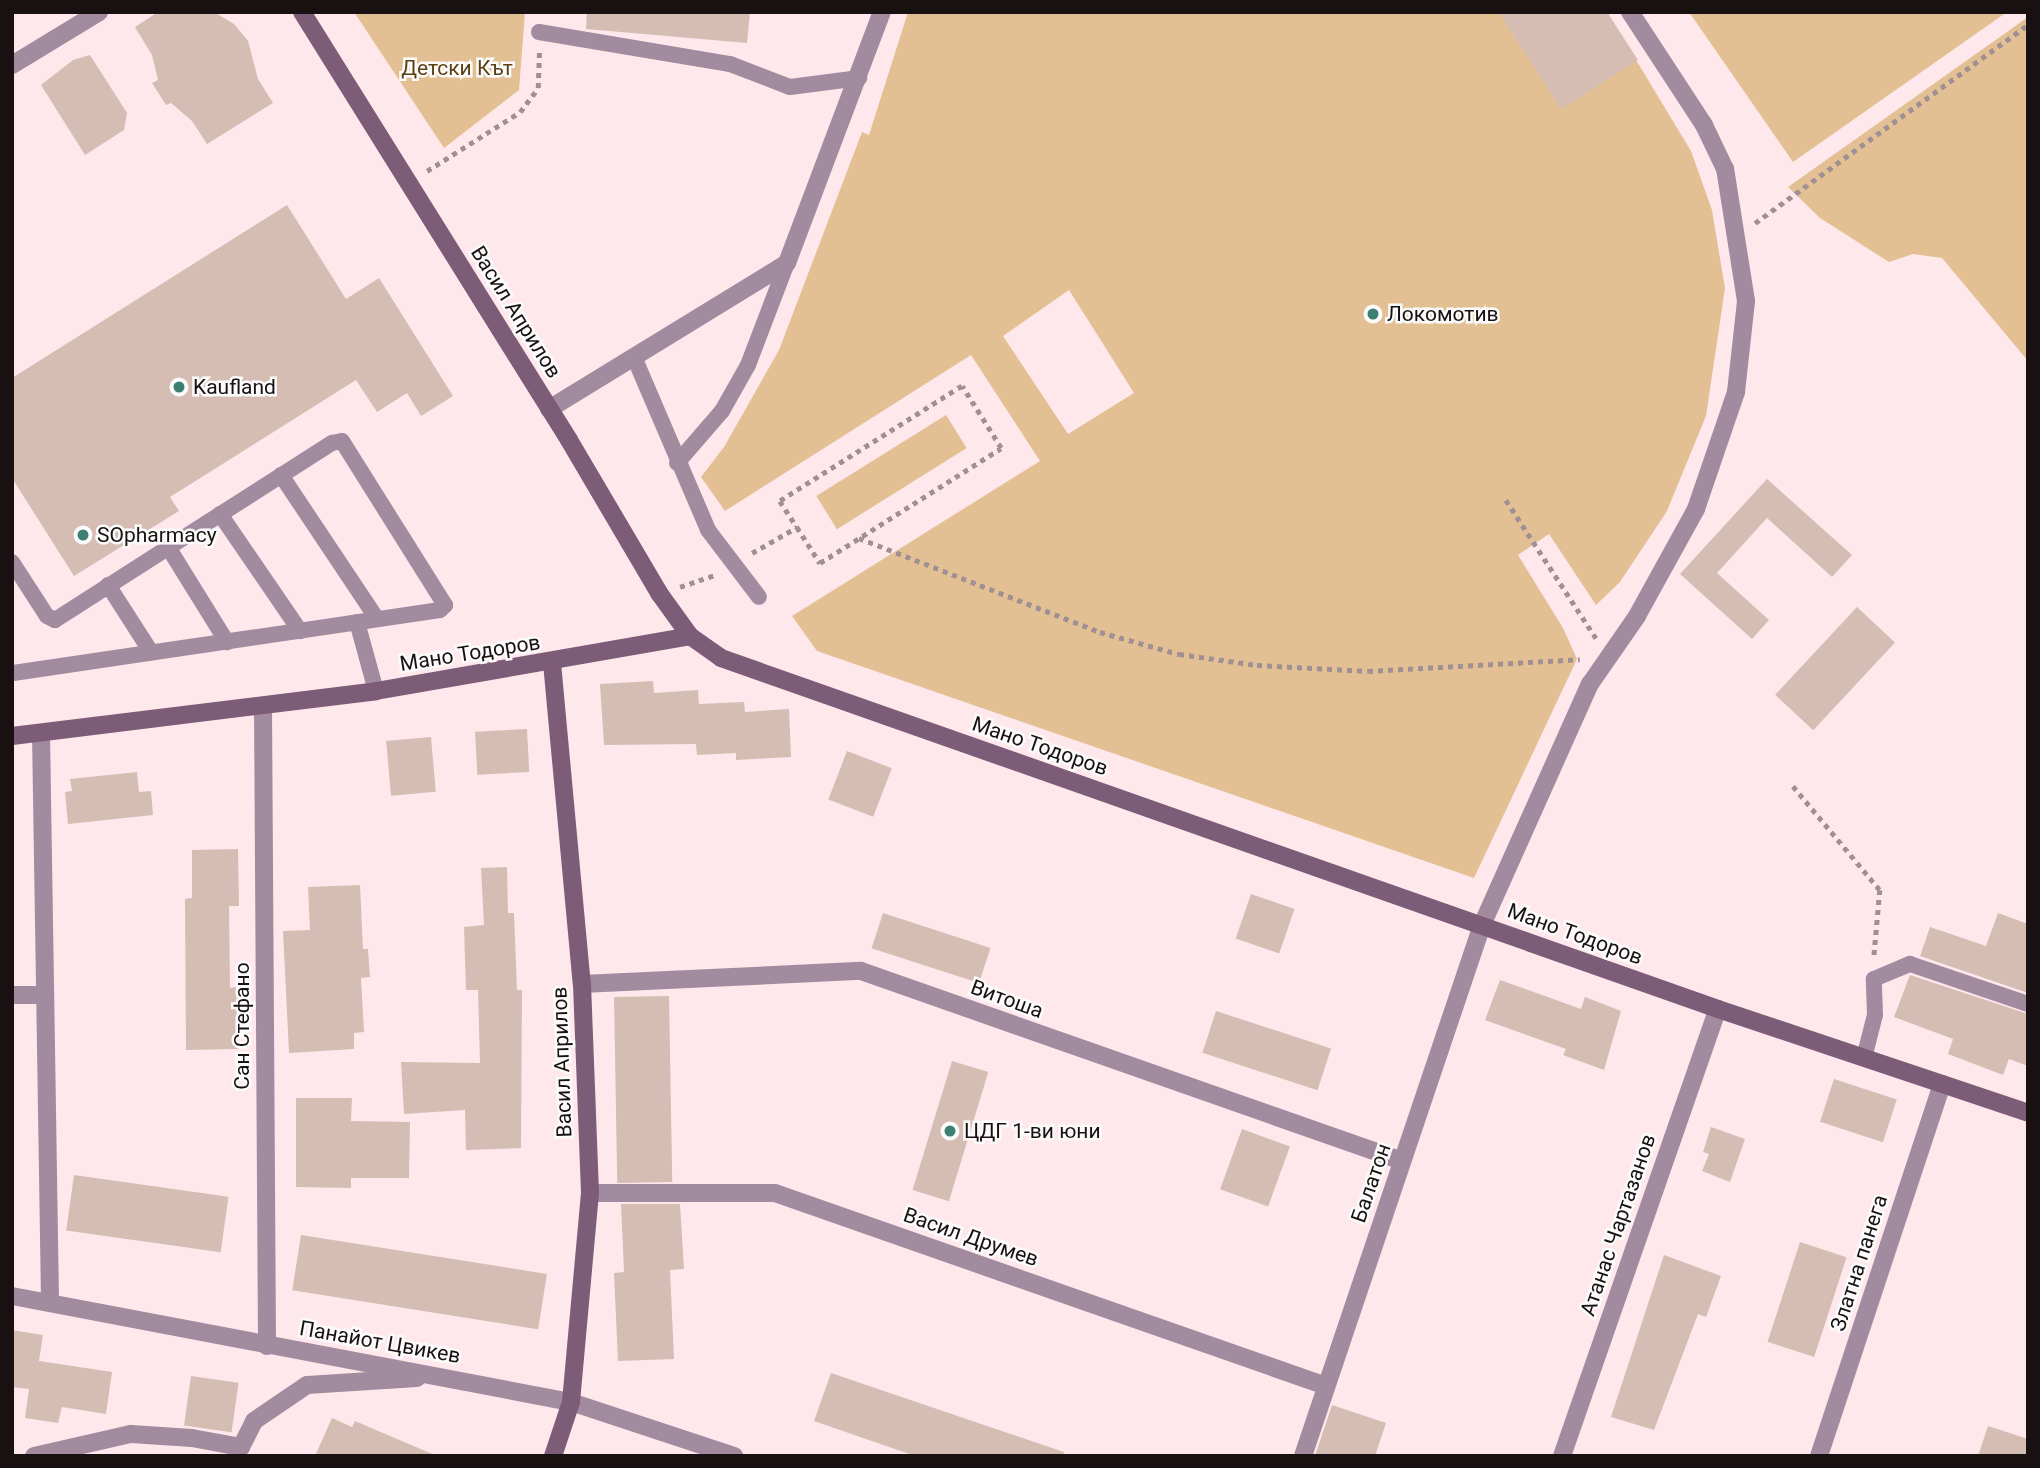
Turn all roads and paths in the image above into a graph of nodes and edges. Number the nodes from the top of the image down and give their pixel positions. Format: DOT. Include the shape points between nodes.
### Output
graph roads {
  1 [pos="99,12"];
  2 [pos="302,12"];
  3 [pos="882,12"];
  4 [pos="1630,12"];
  5 [pos="2028,25"];
  6 [pos="539,32"];
  7 [pos="12,65"];
  8 [pos="859,78"];
  9 [pos="409,183"];
  10 [pos="1737,236"];
  11 [pos="787,263"];
  12 [pos="634,358"];
  13 [pos="549,409"];
  14 [pos="677,463"];
  15 [pos="281,475"];
  16 [pos="1506,500"];
  17 [pos="220,514"];
  18 [pos="797,527"];
  19 [pos="859,538"];
  20 [pos="168,547"];
  21 [pos="12,562"];
  22 [pos="733,564"];
  23 [pos="108,585"];
  24 [pos="659,593"];
  25 [pos="760,597"];
  26 [pos="377,619"];
  27 [pos="357,622"];
  28 [pos="300,631"];
  29 [pos="690,636"];
  30 [pos="227,642"];
  31 [pos="151,652"];
  32 [pos="1609,657"];
  33 [pos="552,663"];
  34 [pos="12,673"];
  35 [pos="376,691"];
  36 [pos="263,706"];
  37 [pos="41,733"];
  38 [pos="12,736"];
  39 [pos="1793,786"];
  40 [pos="1482,925"];
  41 [pos="1874,979"];
  42 [pos="582,984"];
  43 [pos="12,995"];
  44 [pos="45,995"];
  45 [pos="2028,1004"];
  46 [pos="1718,1009"];
  47 [pos="1864,1058"];
  48 [pos="1942,1084"];
  49 [pos="2028,1112"];
  50 [pos="1402,1161"];
  51 [pos="590,1194"];
  52 [pos="12,1296"];
  53 [pos="50,1302"];
  54 [pos="267,1346"];
  55 [pos="445,1376"];
  56 [pos="1326,1386"];
  57 [pos="571,1402"];
  58 [pos="239,1452"];
  59 [pos="34,1456"];
  60 [pos="553,1456"];
  61 [pos="734,1456"];
  62 [pos="1303,1456"];
  63 [pos="1562,1456"];
  64 [pos="1819,1456"];
  1 -- 7 [label="street"];
  2 -- 9 [label="street, Васил Априлов"];
  3 -- 8 [label="street"];
  4 -- 10 [label="street, Балатон" via="1704,125 1725,169"];
  5 -- 10 [label="path"];
  6 -- 8 [label="lane" via="730,64 790,87"];
  6 -- 9 [label="path" via="538,88 520,112"];
  8 -- 11 [label="street"];
  9 -- 13 [label="street, Васил Априлов"];
  10 -- 32 [label="street, Балатон" via="1746,300 1730,412 1696,509"];
  11 -- 12 [label="street"];
  11 -- 14 [label="lane" via="748,365 722,411"];
  12 -- 13 [label="street"];
  12 -- 14 [label="lane"];
  13 -- 24 [label="street, Васил Априлов"];
  14 -- 22 [label="lane" via="708,530"];
  15 -- 17 [label="lane"];
  15 -- 26 [label="lane"];
  15 -- 26 [label="lane" via="342,441 444,599 440,610"];
  16 -- 32 [label="path"];
  17 -- 20 [label="lane"];
  17 -- 28 [label="lane"];
  18 -- 19 [label="path" via="820,563"];
  18 -- 19 [label="path" via="780,501 962,386 1001,448"];
  18 -- 22 [label="path"];
  19 -- 32 [label="path" via="1100,632 1179,654 1257,666 1368,671"];
  20 -- 23 [label="lane"];
  20 -- 30 [label="lane"];
  21 -- 23 [label="lane" via="50,619"];
  22 -- 24 [label="path" via="707,580"];
  22 -- 25 [label="lane"];
  23 -- 31 [label="lane"];
  24 -- 29 [label="street, Васил Априлов"];
  26 -- 27 [label="lane"];
  27 -- 28 [label="lane"];
  27 -- 35 [label="lane"];
  28 -- 30 [label="lane"];
  29 -- 33 [label="street, Мано Тодоров"];
  29 -- 40 [label="street, Мано Тодоров" via="722,658 799,687"];
  30 -- 31 [label="lane"];
  31 -- 34 [label="lane"];
  32 -- 40 [label="street, Балатон" via="1590,684"];
  33 -- 35 [label="street, Мано Тодоров"];
  33 -- 42 [label="street, Васил Априлов"];
  35 -- 36 [label="street, Мано Тодоров"];
  36 -- 37 [label="street, Мано Тодоров"];
  36 -- 54 [label="street, Сан Стефано"];
  37 -- 38 [label="street, Мано Тодоров"];
  37 -- 44 [label="street"];
  39 -- 41 [label="path" via="1880,890"];
  40 -- 46 [label="street, Мано Тодоров"];
  40 -- 50 [label="street, Балатон"];
  41 -- 45 [label="lane" via="1910,964"];
  41 -- 47 [label="lane" via="1875,1015"];
  42 -- 50 [label="street, Витоша" via="861,971"];
  42 -- 51 [label="street, Васил Априлов"];
  43 -- 44 [label="street"];
  44 -- 53 [label="street"];
  46 -- 47 [label="street, Мано Тодоров"];
  46 -- 63 [label="street, Атанас Чартазанов"];
  47 -- 48 [label="street, Мано Тодоров"];
  48 -- 49 [label="street, Мано Тодоров"];
  48 -- 64 [label="street, Златна панега"];
  50 -- 56 [label="street, Балатон"];
  51 -- 56 [label="street, Васил Друмев" via="775,1193"];
  51 -- 57 [label="street, Васил Априлов"];
  52 -- 53 [label="street, Панайот Цвикев"];
  53 -- 54 [label="street, Панайот Цвикев"];
  54 -- 55 [label="street, Панайот Цвикев"];
  55 -- 57 [label="street, Панайот Цвикев"];
  55 -- 58 [label="street" via="307,1385 254,1421"];
  56 -- 62 [label="street, Балатон"];
  57 -- 60 [label="street, Васил Априлов"];
  57 -- 61 [label="street, Панайот Цвикев"];
  58 -- 59 [label="street" via="192,1438 131,1434"];
}
